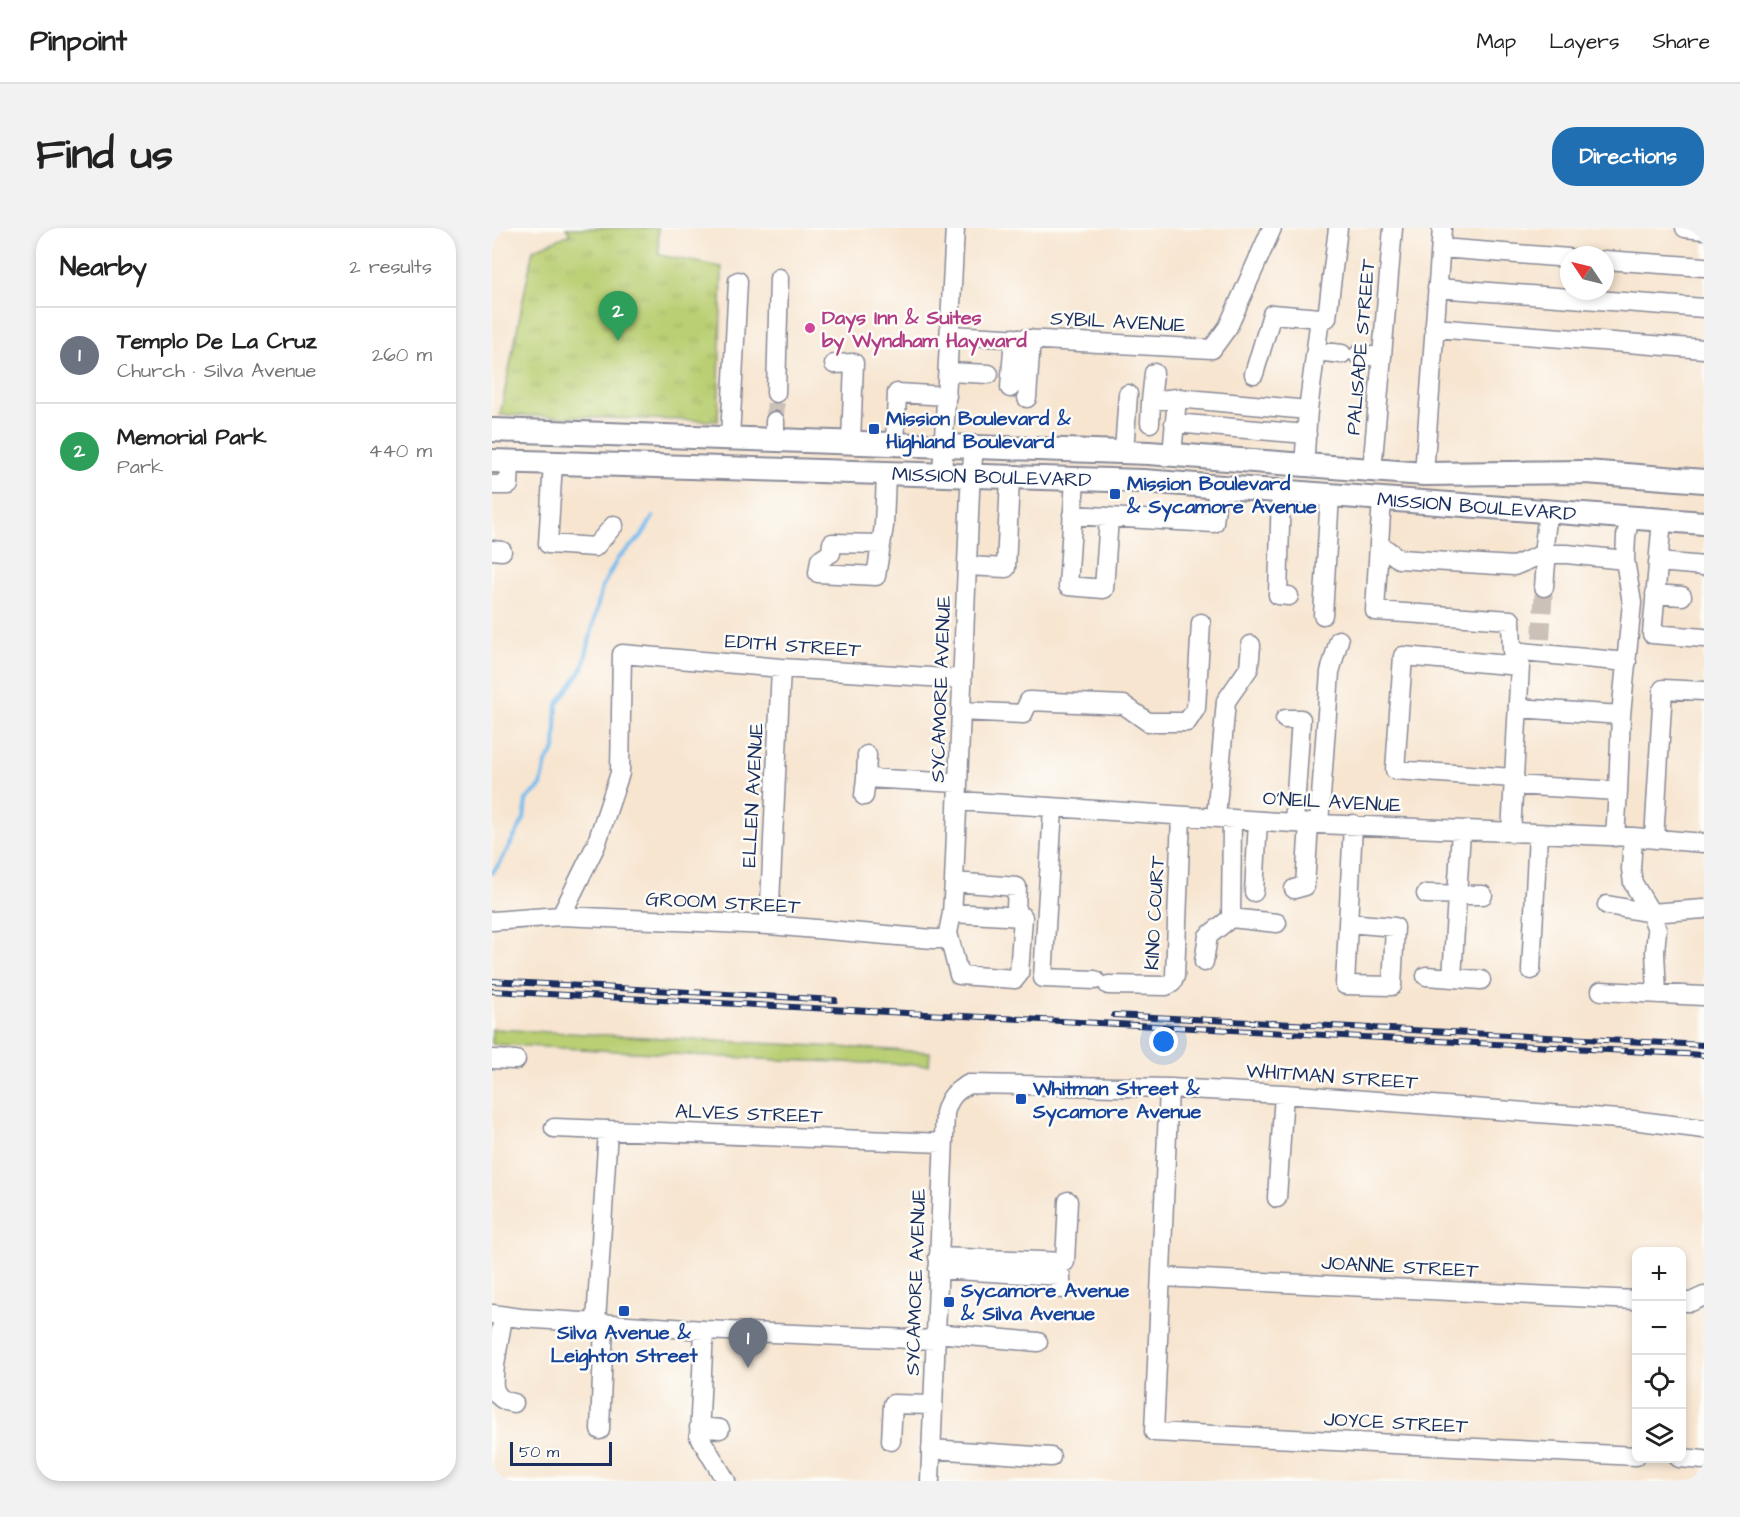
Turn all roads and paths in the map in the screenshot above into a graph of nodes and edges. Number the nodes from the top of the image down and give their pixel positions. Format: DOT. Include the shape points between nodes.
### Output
graph roads {
  1 [pos="955,228"];
  2 [pos="1272,228"];
  3 [pos="1338,228"];
  4 [pos="1393,228"];
  5 [pos="1442,228"];
  6 [pos="1685,228"];
  7 [pos="1704,230"];
  8 [pos="1441,248"];
  9 [pos="1560,257"];
  10 [pos="1614,261"];
  11 [pos="1704,267"];
  12 [pos="779,278"];
  13 [pos="738,281"];
  14 [pos="1437,288"];
  15 [pos="1704,308"];
  16 [pos="1320,318"];
  17 [pos="1434,328"];
  18 [pos="949,335"];
  19 [pos="1022,339"];
  20 [pos="1704,349"];
  21 [pos="1316,351"];
  22 [pos="1382,357"];
  23 [pos="834,364"];
  24 [pos="948,372"];
  25 [pos="1154,373"];
  26 [pos="989,374"];
  27 [pos="1254,374"];
  28 [pos="1010,388"];
  29 [pos="776,393"];
  30 [pos="1128,394"];
  31 [pos="947,396"];
  32 [pos="1027,398"];
  33 [pos="1177,398"];
  34 [pos="1151,401"];
  35 [pos="1308,410"];
  36 [pos="1150,423"];
  37 [pos="1174,423"];
  38 [pos="492,430"];
  39 [pos="1307,434"];
  40 [pos="729,438"];
  41 [pos="851,442"];
  42 [pos="895,444"];
  43 [pos="945,446"];
  44 [pos="974,447"];
  45 [pos="1124,452"];
  46 [pos="1172,455"];
  47 [pos="501,461"];
  48 [pos="553,463"];
  49 [pos="1304,466"];
  50 [pos="1372,471"];
  51 [pos="886,474"];
  52 [pos="1424,474"];
  53 [pos="942,476"];
  54 [pos="971,477"];
  55 [pos="1010,478"];
  56 [pos="1074,480"];
  57 [pos="1704,480"];
  58 [pos="492,485"];
  59 [pos="1218,487"];
  60 [pos="1281,491"];
  61 [pos="1330,495"];
  62 [pos="1382,499"];
  63 [pos="1548,511"];
  64 [pos="1072,515"];
  65 [pos="1630,517"];
  66 [pos="1109,518"];
  67 [pos="1662,519"];
  68 [pos="1704,523"];
  69 [pos="614,525"];
  70 [pos="881,544"];
  71 [pos="1379,544"];
  72 [pos="1543,554"];
  73 [pos="1625,560"];
  74 [pos="1658,562"];
  75 [pos="967,566"];
  76 [pos="1704,566"];
  77 [pos="1544,587"];
  78 [pos="1655,594"];
  79 [pos="1288,596"];
  80 [pos="1682,596"];
  81 [pos="1323,615"];
  82 [pos="1201,623"];
  83 [pos="1704,638"];
  84 [pos="1339,640"];
  85 [pos="1251,645"];
  86 [pos="1516,658"];
  87 [pos="1627,662"];
  88 [pos="781,668"];
  89 [pos="962,679"];
  90 [pos="1704,691"];
  91 [pos="1518,708"];
  92 [pos="961,711"];
  93 [pos="1622,715"];
  94 [pos="1285,718"];
  95 [pos="867,755"];
  96 [pos="1514,781"];
  97 [pos="1618,791"];
  98 [pos="958,792"];
  99 [pos="1053,808"];
  100 [pos="1181,816"];
  101 [pos="1224,818"];
  102 [pos="1258,821"];
  103 [pos="1307,823"];
  104 [pos="1353,824"];
  105 [pos="1461,831"];
  106 [pos="1511,833"];
  107 [pos="1538,834"];
  108 [pos="1624,837"];
  109 [pos="1654,839"];
  110 [pos="1704,843"];
  111 [pos="954,882"];
  112 [pos="1294,888"];
  113 [pos="1254,891"];
  114 [pos="1426,894"];
  115 [pos="1458,895"];
  116 [pos="1483,895"];
  117 [pos="1607,905"];
  118 [pos="1017,909"];
  119 [pos="1704,909"];
  120 [pos="952,913"];
  121 [pos="1651,913"];
  122 [pos="561,916"];
  123 [pos="1231,918"];
  124 [pos="492,921"];
  125 [pos="1277,923"];
  126 [pos="1348,923"];
  127 [pos="769,925"];
  128 [pos="948,933"];
  129 [pos="1204,962"];
  130 [pos="1531,970"];
  131 [pos="1426,976"];
  132 [pos="1452,978"];
  133 [pos="1481,980"];
  134 [pos="1601,991"];
  135 [pos="1657,994"];
  136 [pos="1703,996"];
  137 [pos="492,1059"];
  138 [pos="516,1060"];
  139 [pos="1169,1088"];
  140 [pos="958,1089"];
  141 [pos="1284,1094"];
  142 [pos="554,1128"];
  143 [pos="1704,1129"];
  144 [pos="608,1130"];
  145 [pos="943,1143"];
  146 [pos="1276,1198"];
  147 [pos="1068,1201"];
  148 [pos="938,1263"];
  149 [pos="1162,1277"];
  150 [pos="1061,1289"];
  151 [pos="1704,1296"];
  152 [pos="1632,1300"];
  153 [pos="1686,1302"];
  154 [pos="498,1315"];
  155 [pos="600,1322"];
  156 [pos="704,1330"];
  157 [pos="935,1336"];
  158 [pos="1038,1342"];
  159 [pos="514,1403"];
  160 [pos="932,1405"];
  161 [pos="699,1427"];
  162 [pos="720,1429"];
  163 [pos="600,1430"];
  164 [pos="891,1441"];
  165 [pos="932,1449"];
  166 [pos="1632,1456"];
  167 [pos="1051,1457"];
  168 [pos="1686,1459"];
  169 [pos="1704,1460"];
  170 [pos="726,1481"];
  171 [pos="930,1481"];
  1 -- 18 [label="street"];
  2 -- 19 [label="street, SYBIL AVENUE" via="1228,327 1212,349"];
  3 -- 16 [label="street" via="1326,318"];
  4 -- 22 [label="street, PALISADE STREET"];
  5 -- 8 [label="street"];
  6 -- 7 [label="street"];
  8 -- 9 [label="street"];
  8 -- 14 [label="street"];
  10 -- 11 [label="street"];
  12 -- 29 [label="street"];
  13 -- 40 [label="street"];
  14 -- 15 [label="street"];
  14 -- 17 [label="street"];
  16 -- 21 [label="street"];
  16 -- 27 [label="street" via="1272,314"];
  17 -- 20 [label="street"];
  17 -- 52 [label="street"];
  18 -- 19 [label="street, SYBIL AVENUE"];
  18 -- 24 [label="street"];
  19 -- 28 [label="street"];
  19 -- 32 [label="street"];
  21 -- 22 [label="street"];
  21 -- 35 [label="street"];
  22 -- 50 [label="street, PALISADE STREET"];
  23 -- 41 [label="street" via="854,363"];
  24 -- 26 [label="street"];
  24 -- 31 [label="street"];
  25 -- 34 [label="street"];
  30 -- 45 [label="street"];
  31 -- 42 [label="street" via="897,393"];
  31 -- 43 [label="street"];
  33 -- 34 [label="street"];
  33 -- 35 [label="street"];
  33 -- 37 [label="street"];
  34 -- 36 [label="street"];
  35 -- 39 [label="street"];
  37 -- 39 [label="street"];
  37 -- 46 [label="street"];
  38 -- 40 [label="main road, MISSION BOULEVARD"];
  39 -- 49 [label="street"];
  40 -- 41 [label="main road, MISSION BOULEVARD" via="775,430"];
  41 -- 42 [label="main road, MISSION BOULEVARD"];
  42 -- 43 [label="main road, MISSION BOULEVARD"];
  43 -- 44 [label="main road, MISSION BOULEVARD"];
  43 -- 53 [label="street"];
  44 -- 45 [label="main road, MISSION BOULEVARD"];
  44 -- 54 [label="street, SYCAMORE AVENUE"];
  45 -- 46 [label="main road, MISSION BOULEVARD"];
  46 -- 49 [label="main road, MISSION BOULEVARD"];
  47 -- 48 [label="main road, MISSION BOULEVARD"];
  47 -- 58 [label="street" via="509,485"];
  48 -- 51 [label="main road, MISSION BOULEVARD"];
  48 -- 69 [label="street" via="548,544 595,547"];
  49 -- 50 [label="main road, MISSION BOULEVARD"];
  50 -- 52 [label="main road, MISSION BOULEVARD"];
  51 -- 53 [label="main road, MISSION BOULEVARD"];
  51 -- 70 [label="street"];
  52 -- 57 [label="main road, MISSION BOULEVARD" via="1586,472"];
  53 -- 54 [label="main road, MISSION BOULEVARD"];
  54 -- 55 [label="main road, MISSION BOULEVARD"];
  54 -- 75 [label="street, SYCAMORE AVENUE"];
  55 -- 56 [label="main road, MISSION BOULEVARD"];
  55 -- 75 [label="street" via="1006,568"];
  56 -- 59 [label="main road, MISSION BOULEVARD"];
  56 -- 64 [label="street"];
  59 -- 60 [label="main road, MISSION BOULEVARD"];
  59 -- 66 [label="street" via="1214,523"];
  60 -- 61 [label="main road, MISSION BOULEVARD"];
  60 -- 79 [label="street" via="1278,595"];
  61 -- 62 [label="main road, MISSION BOULEVARD"];
  61 -- 81 [label="street"];
  62 -- 63 [label="main road, MISSION BOULEVARD"];
  62 -- 71 [label="street"];
  63 -- 65 [label="main road, MISSION BOULEVARD"];
  63 -- 72 [label="street"];
  64 -- 66 [label="street"];
  64 -- 66 [label="street" via="1068,586 1104,589"];
  65 -- 67 [label="main road, MISSION BOULEVARD"];
  65 -- 73 [label="street"];
  67 -- 68 [label="main road, MISSION BOULEVARD"];
  67 -- 74 [label="street"];
  71 -- 72 [label="street" via="1399,559 1514,566"];
  71 -- 86 [label="street" via="1375,611 1511,620"];
  72 -- 73 [label="street"];
  72 -- 77 [label="street"];
  73 -- 87 [label="street" via="1632,603"];
  74 -- 76 [label="street"];
  74 -- 78 [label="street"];
  75 -- 89 [label="street, SYCAMORE AVENUE"];
  78 -- 80 [label="street"];
  78 -- 83 [label="street" via="1652,634"];
  82 -- 92 [label="street" via="1196,708 1187,722 1148,722 1124,705 1029,701 1023,714"];
  84 -- 103 [label="street" via="1330,672"];
  85 -- 101 [label="street" via="1249,668 1226,701"];
  86 -- 87 [label="street" via="1541,647"];
  86 -- 91 [label="street"];
  86 -- 96 [label="street" via="1403,656 1395,770"];
  87 -- 93 [label="street"];
  88 -- 89 [label="street, EDITH STREET"];
  88 -- 122 [label="street, EDITH STREET" via="622,654 620,773 596,845"];
  88 -- 127 [label="street, ELLEN AVENUE"];
  89 -- 92 [label="street, SYCAMORE AVENUE"];
  90 -- 109 [label="street" via="1663,689"];
  91 -- 93 [label="street"];
  91 -- 96 [label="street"];
  92 -- 98 [label="street, SYCAMORE AVENUE"];
  93 -- 97 [label="street"];
  94 -- 103 [label="street" via="1301,719"];
  95 -- 98 [label="street, O'NEIL AVENUE" via="865,787"];
  96 -- 97 [label="street"];
  96 -- 106 [label="street"];
  97 -- 108 [label="street"];
  98 -- 99 [label="street, O'NEIL AVENUE"];
  98 -- 111 [label="street, SYCAMORE AVENUE"];
  99 -- 100 [label="street, O'NEIL AVENUE"];
  99 -- 100 [label="street, KINO COURT" via="1043,978 1102,983 1172,983"];
  100 -- 101 [label="street, O'NEIL AVENUE"];
  101 -- 102 [label="street, O'NEIL AVENUE"];
  101 -- 123 [label="street"];
  102 -- 103 [label="street, O'NEIL AVENUE"];
  102 -- 113 [label="street"];
  103 -- 104 [label="street, O'NEIL AVENUE"];
  103 -- 112 [label="street" via="1305,886"];
  104 -- 105 [label="street, O'NEIL AVENUE"];
  104 -- 126 [label="street"];
  105 -- 106 [label="street, O'NEIL AVENUE"];
  105 -- 115 [label="street"];
  106 -- 107 [label="street, O'NEIL AVENUE"];
  107 -- 108 [label="street, O'NEIL AVENUE"];
  107 -- 130 [label="street"];
  108 -- 109 [label="street, O'NEIL AVENUE"];
  108 -- 121 [label="street" via="1633,883"];
  109 -- 110 [label="street, O'NEIL AVENUE"];
  111 -- 118 [label="street" via="1017,887"];
  111 -- 120 [label="street, SYCAMORE AVENUE"];
  114 -- 115 [label="street"];
  115 -- 116 [label="street"];
  115 -- 132 [label="street"];
  117 -- 121 [label="street"];
  119 -- 121 [label="street"];
  120 -- 128 [label="street, SYCAMORE AVENUE"];
  120 -- 128 [label="street" via="1023,917 1019,974 1015,979 959,975"];
  121 -- 135 [label="street" via="1658,930 1654,951"];
  122 -- 124 [label="street, GROOM STREET"];
  122 -- 127 [label="street, GROOM STREET"];
  123 -- 125 [label="street"];
  123 -- 129 [label="street" via="1208,936"];
  127 -- 128 [label="street, GROOM STREET" via="933,939 944,939"];
  131 -- 132 [label="street"];
  132 -- 133 [label="street"];
  134 -- 135 [label="street"];
  135 -- 136 [label="street"];
  137 -- 138 [label="street"];
  139 -- 140 [label="street, WHITMAN STREET" via="969,1084"];
  139 -- 141 [label="street, WHITMAN STREET"];
  139 -- 149 [label="street"];
  140 -- 145 [label="street, SYCAMORE AVENUE" via="948,1101"];
  141 -- 143 [label="street, WHITMAN STREET"];
  141 -- 146 [label="street"];
  142 -- 144 [label="street, ALVES STREET"];
  144 -- 145 [label="street, ALVES STREET"];
  144 -- 155 [label="street"];
  145 -- 148 [label="street, SYCAMORE AVENUE"];
  147 -- 148 [label="street" via="1065,1262"];
  148 -- 150 [label="street" via="1061,1276"];
  148 -- 157 [label="street, SYCAMORE AVENUE"];
  149 -- 152 [label="street, JOANNE STREET"];
  149 -- 166 [label="street, JOYCE STREET" via="1154,1432"];
  151 -- 153 [label="street"];
  154 -- 155 [label="street"];
  154 -- 159 [label="street" via="494,1388 503,1400"];
  155 -- 156 [label="street"];
  155 -- 163 [label="street"];
  156 -- 157 [label="street"];
  156 -- 161 [label="street"];
  157 -- 158 [label="street"];
  157 -- 160 [label="street, SYCAMORE AVENUE"];
  160 -- 164 [label="street" via="893,1404"];
  160 -- 165 [label="street, SYCAMORE AVENUE"];
  161 -- 162 [label="street"];
  161 -- 170 [label="street" via="699,1436"];
  165 -- 167 [label="street"];
  165 -- 171 [label="street, SYCAMORE AVENUE"];
  168 -- 169 [label="street"];
}
